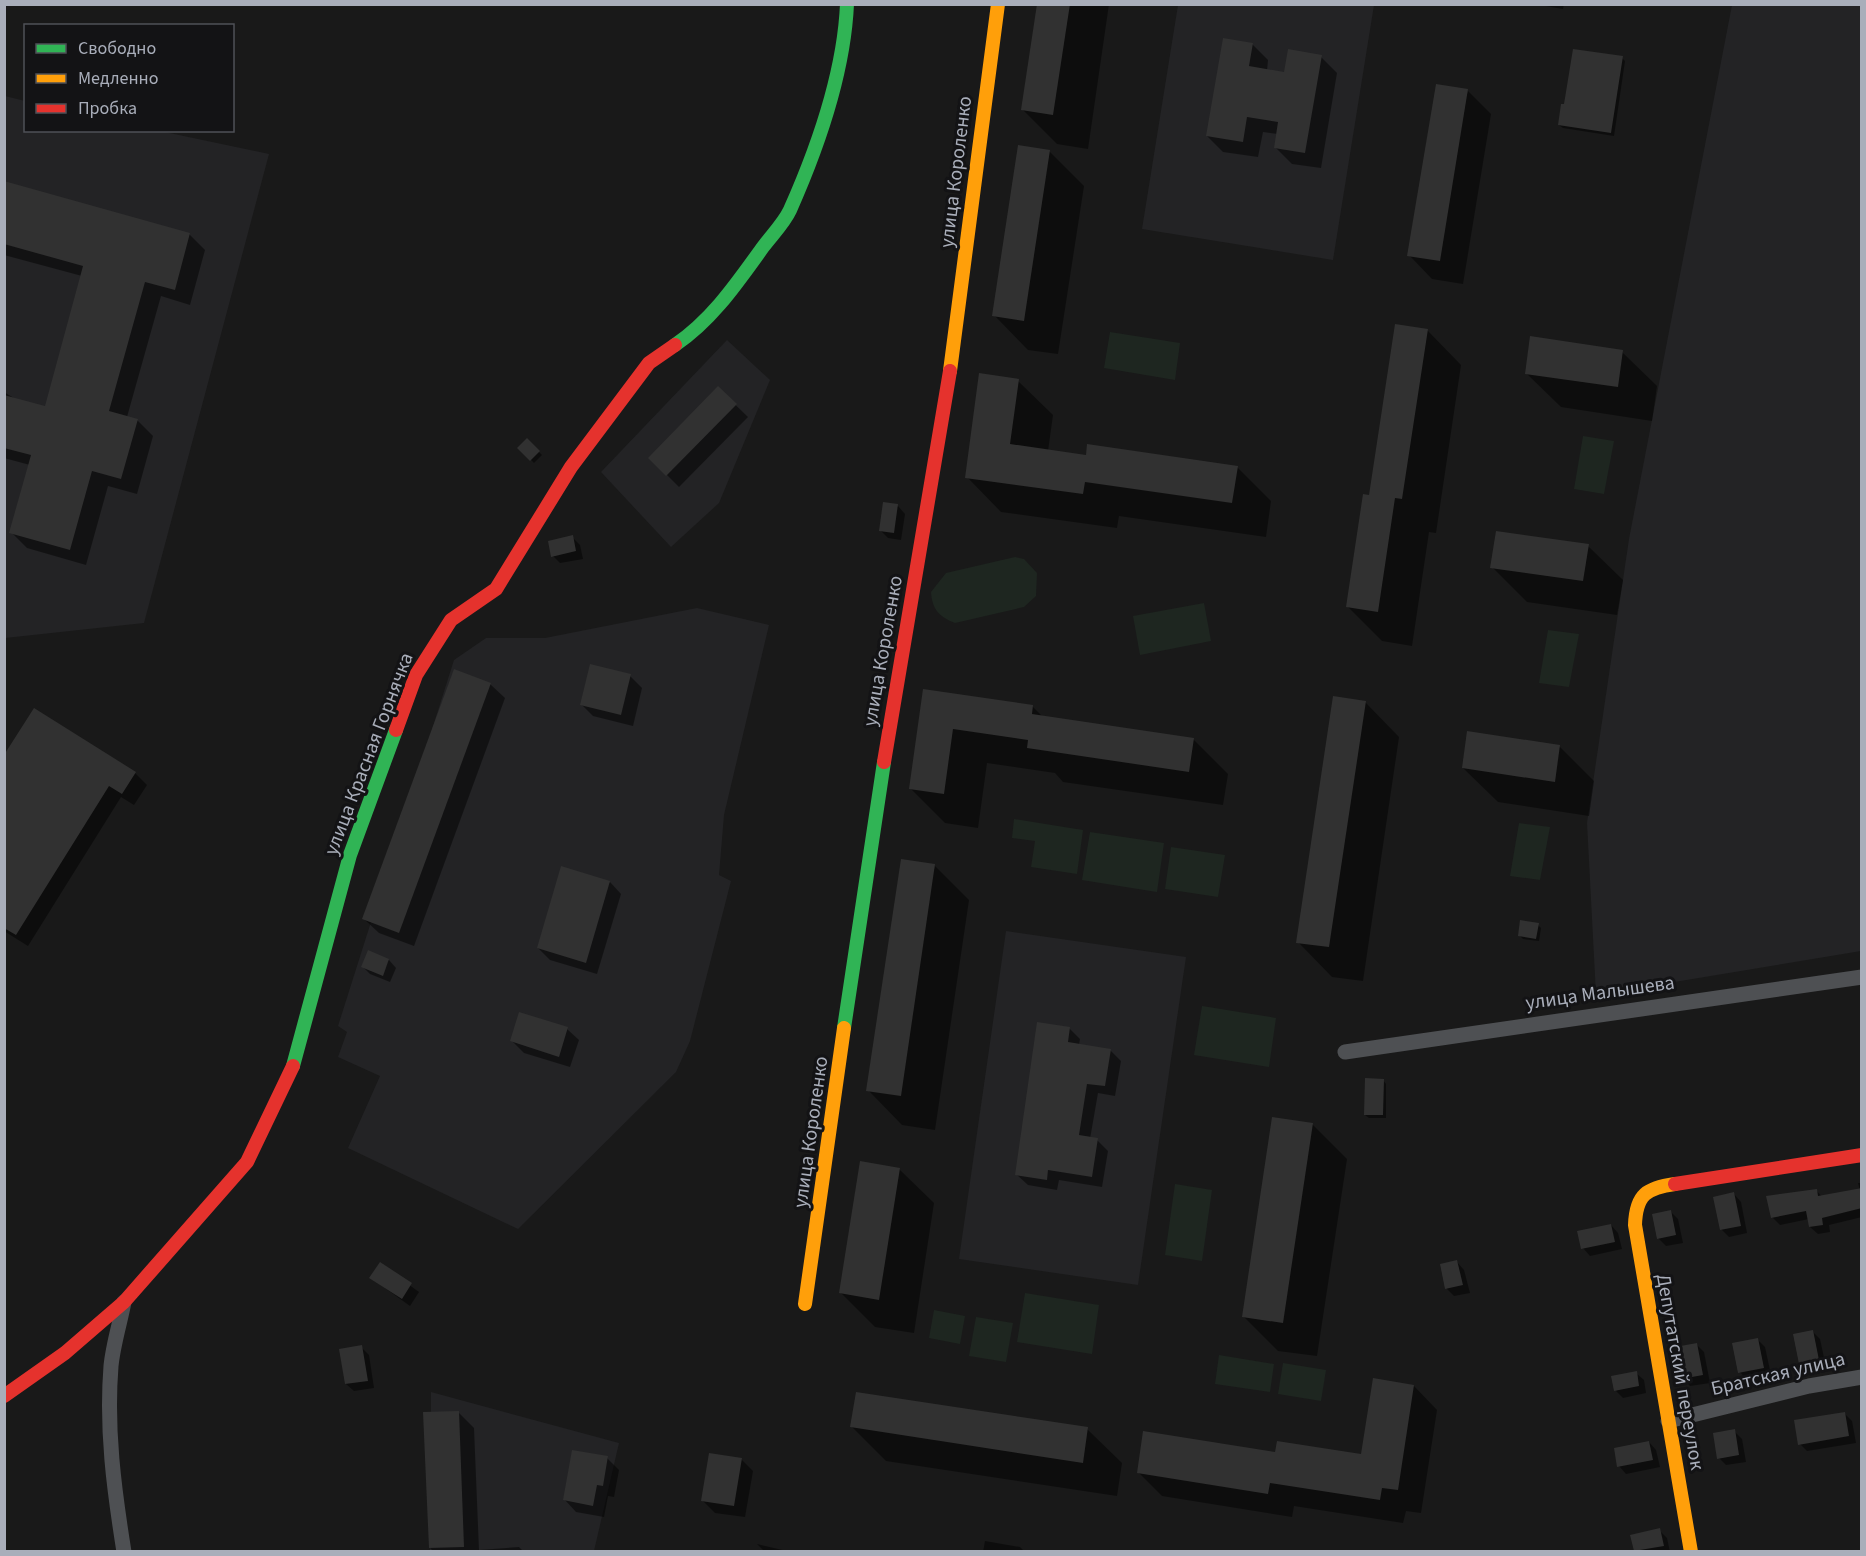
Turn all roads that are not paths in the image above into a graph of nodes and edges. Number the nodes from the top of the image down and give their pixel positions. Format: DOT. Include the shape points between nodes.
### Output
graph roads {
  1 [pos="847,4"];
  2 [pos="998,4"];
  3 [pos="1862,977"];
  4 [pos="1345,1052"];
  5 [pos="1862,1155"];
  6 [pos="124,1302"];
  7 [pos="805,1304"];
  8 [pos="1862,1377"];
  9 [pos="4,1396"];
  10 [pos="1668,1421"];
  11 [pos="124,1551"];
  12 [pos="1691,1551"];
  1 -- 6 [label="street, улица Красная Горнячка" via="834,93 789,212 697,330 649,363 571,467 496,589 451,620 433,645 416,675 350,855 295,1062 247,1162"];
  2 -- 7 [label="street, улица Короленко" via="956,336 871,836"];
  3 -- 4 [label="street, улица Малышева"];
  5 -- 10 [label="street, Депутатский переулок" via="1655,1187 1639,1200 1635,1225"];
  6 -- 9 [label="street, улица Красная Горнячка" via="65,1353"];
  6 -- 11 [label="street" via="111,1363 108,1424"];
  8 -- 10 [label="street, Братская улица"];
  10 -- 12 [label="street, Депутатский переулок"];
}
